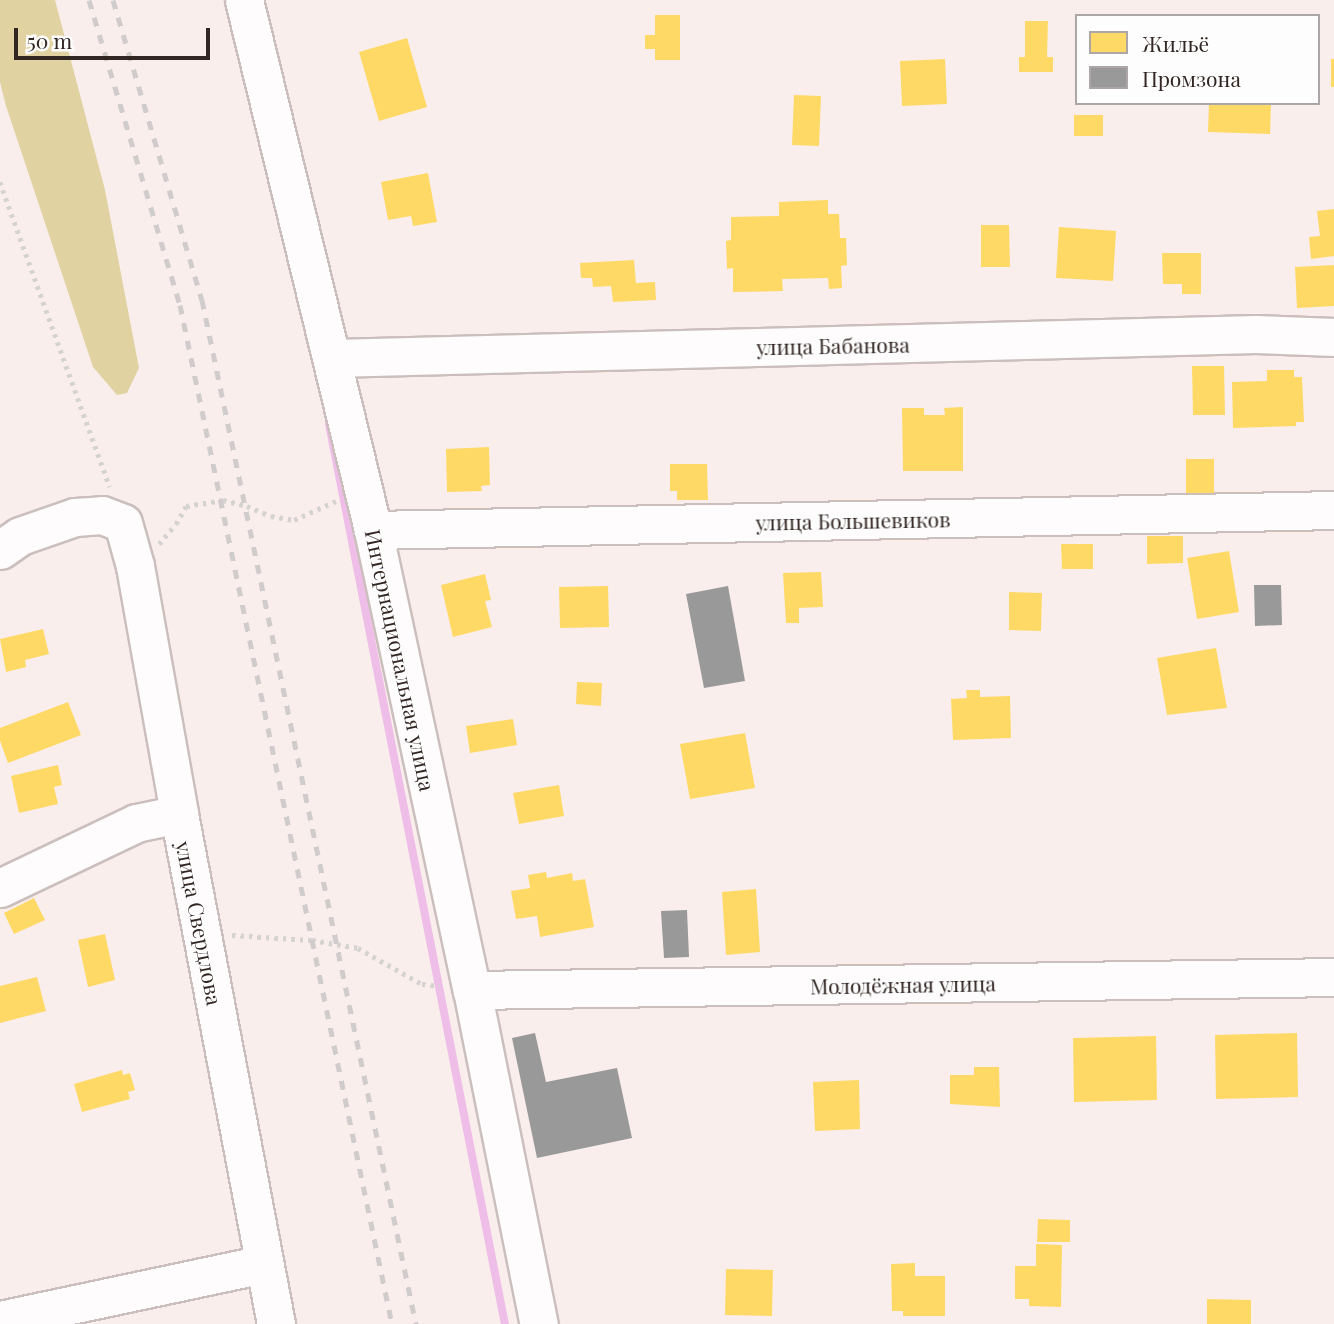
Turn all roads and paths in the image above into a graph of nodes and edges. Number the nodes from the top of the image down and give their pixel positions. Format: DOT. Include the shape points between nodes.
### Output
graph roads {
  1 [pos="244,0"];
  2 [pos="0,182"];
  3 [pos="1334,337"];
  4 [pos="333,358"];
  5 [pos="1334,510"];
  6 [pos="369,514"];
  7 [pos="123,523"];
  8 [pos="0,550"];
  9 [pos="135,566"];
  10 [pos="179,814"];
  11 [pos="0,888"];
  12 [pos="203,934"];
  13 [pos="1334,977"];
  14 [pos="472,990"];
  15 [pos="263,1264"];
  16 [pos="0,1320"];
  17 [pos="275,1324"];
  18 [pos="539,1324"];
  1 -- 4 [label="street, Интернациональная улица"];
  2 -- 7 [label="path"];
  3 -- 4 [label="street, улица Бабанова" via="1256,334"];
  4 -- 6 [label="street, Интернациональная улица"];
  5 -- 6 [label="street, улица Большевиков"];
  6 -- 9 [label="path" via="358,495 294,520 223,500 186,506 176,524"];
  6 -- 14 [label="street, Интернациональная улица"];
  7 -- 8 [label="street" via="102,515 75,517 20,536"];
  7 -- 9 [label="street, улица Свердлова"];
  9 -- 10 [label="street, улица Свердлова"];
  10 -- 11 [label="street" via="136,823"];
  10 -- 12 [label="street, улица Свердлова"];
  12 -- 14 [label="path" via="312,940 358,948 422,984"];
  12 -- 15 [label="street, улица Свердлова"];
  13 -- 14 [label="street, Молодёжная улица"];
  14 -- 18 [label="street, Интернациональная улица"];
  15 -- 16 [label="street"];
  15 -- 17 [label="street, улица Свердлова"];
}
